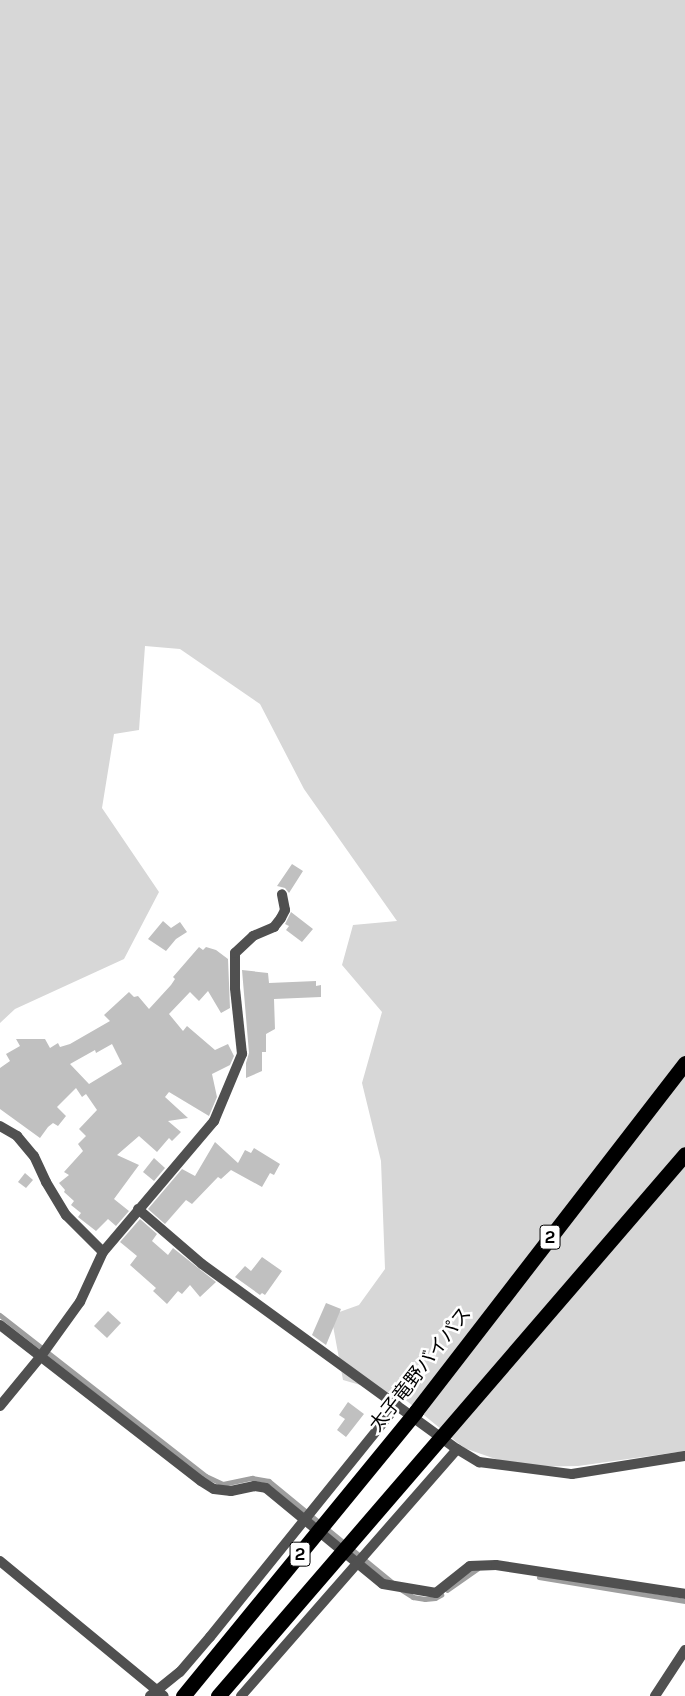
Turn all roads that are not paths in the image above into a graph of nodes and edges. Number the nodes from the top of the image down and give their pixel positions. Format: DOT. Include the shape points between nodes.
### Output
graph roads {
  1 [pos="282,894"];
  2 [pos="685,1063"];
  3 [pos="0,1126"];
  4 [pos="685,1154"];
  5 [pos="138,1209"];
  6 [pos="103,1252"];
  7 [pos="0,1325"];
  8 [pos="41,1356"];
  9 [pos="397,1404"];
  10 [pos="0,1406"];
  11 [pos="457,1449"];
  12 [pos="685,1456"];
  13 [pos="306,1520"];
  14 [pos="0,1561"];
  15 [pos="356,1563"];
  16 [pos="685,1594"];
  17 [pos="685,1650"];
  18 [pos="157,1694"];
  19 [pos="183,1696"];
  20 [pos="218,1696"];
  21 [pos="241,1696"];
  22 [pos="655,1696"];
  1 -- 5 [label="street" via="285,910 274,927 253,936 235,953 234,988 242,1054 214,1121"];
  2 -- 19 [label="highway, 太子竜野バイパス / 2" via="416,1410"];
  3 -- 6 [label="street" via="17,1136 34,1156 66,1214"];
  4 -- 20 [label="highway, 2"];
  5 -- 6 [label="street"];
  5 -- 9 [label="street" via="202,1264"];
  6 -- 8 [label="street" via="80,1302"];
  7 -- 8 [label="street"];
  8 -- 10 [label="street"];
  8 -- 13 [label="street" via="214,1489 266,1488"];
  9 -- 11 [label="street"];
  9 -- 13 [label="street"];
  11 -- 12 [label="street" via="479,1462 572,1474"];
  11 -- 15 [label="street"];
  13 -- 15 [label="street"];
  13 -- 18 [label="street" via="180,1672"];
  14 -- 18 [label="street"];
  15 -- 16 [label="street" via="383,1584 436,1593 470,1566 496,1565"];
  15 -- 21 [label="street"];
  17 -- 22 [label="street"];
}
